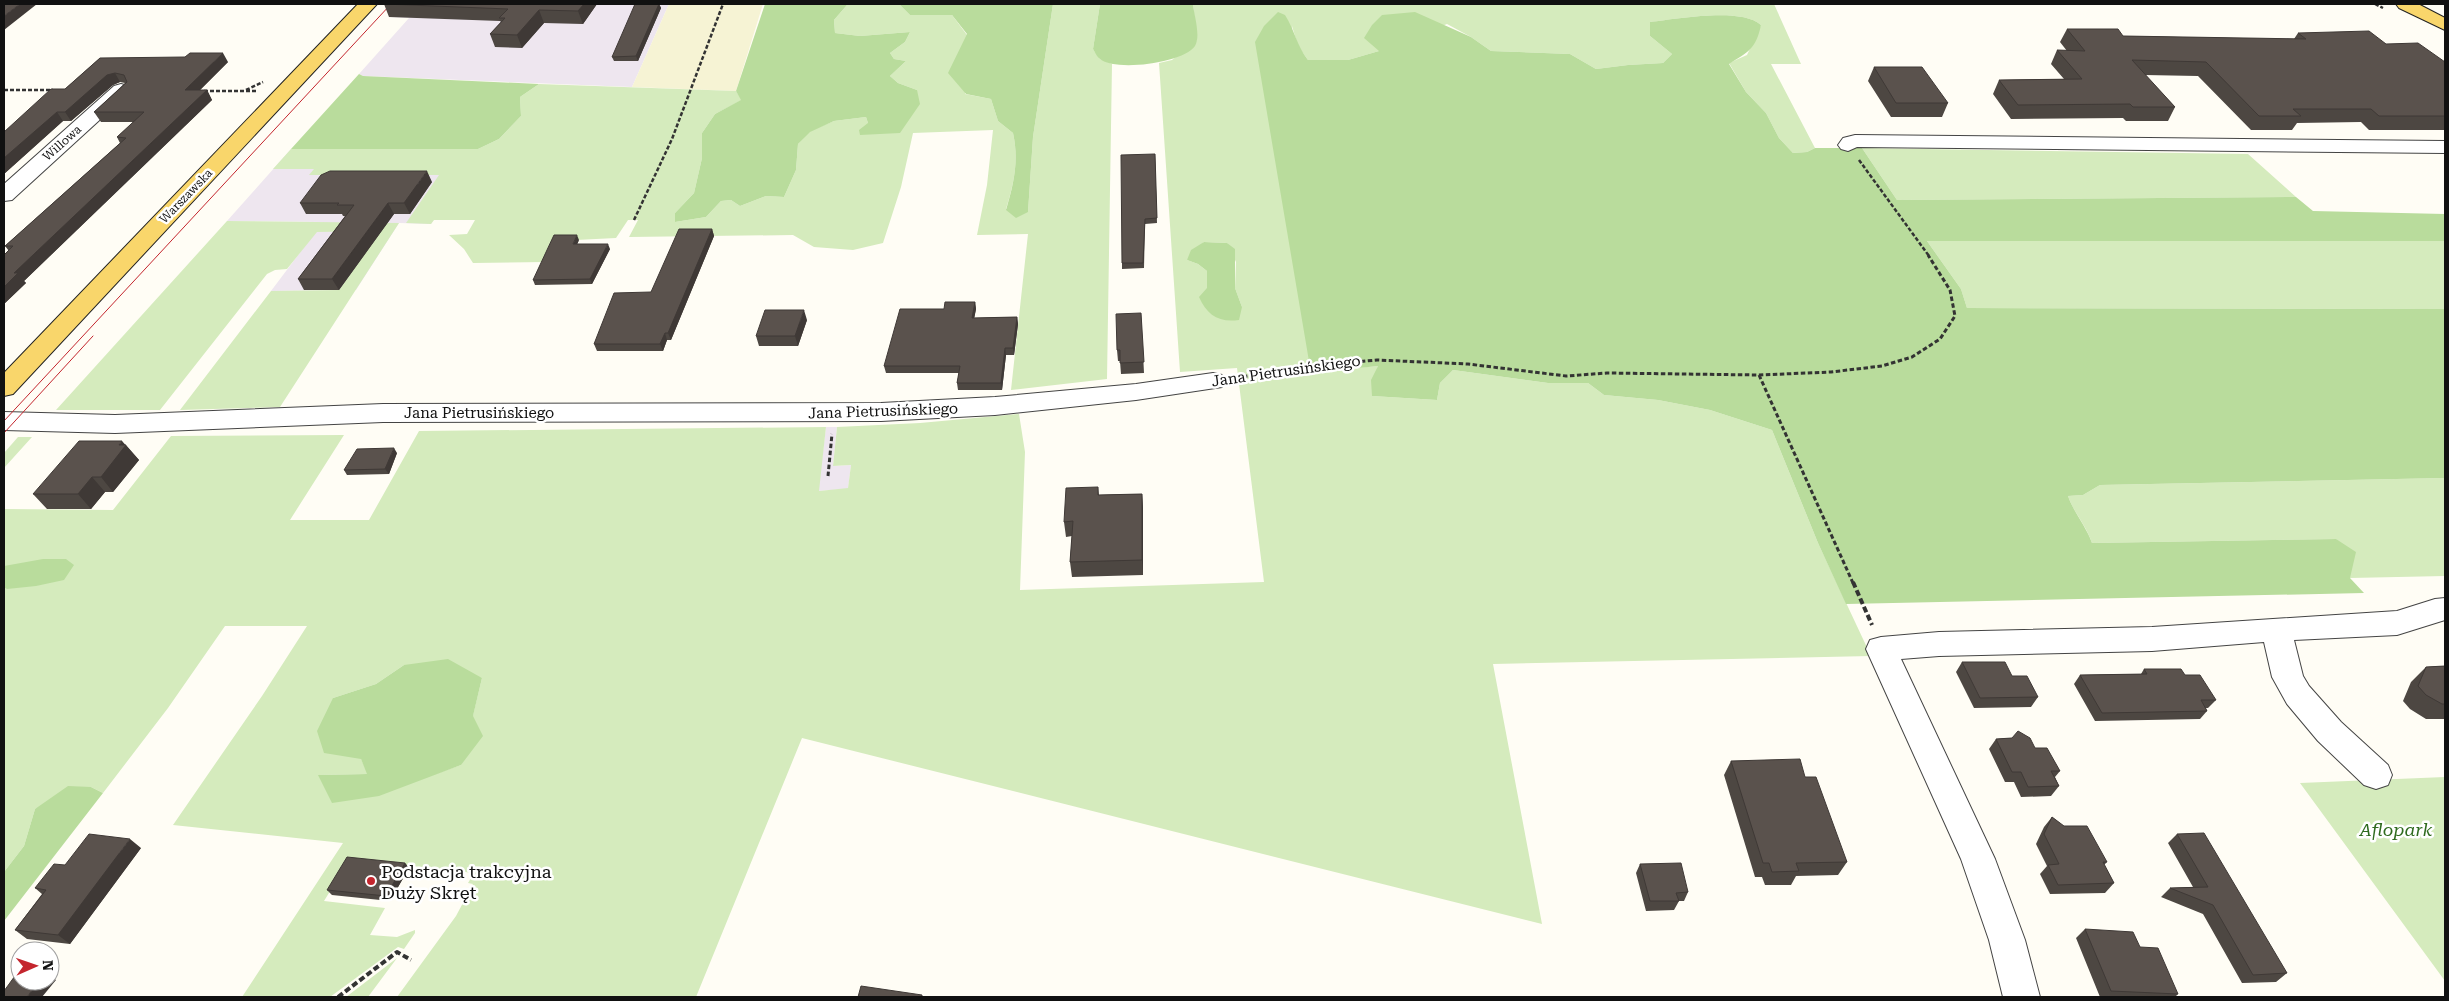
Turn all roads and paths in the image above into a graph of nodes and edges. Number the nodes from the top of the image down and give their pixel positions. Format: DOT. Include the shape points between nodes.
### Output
graph roads {
  1 [pos="368,4"];
  2 [pos="724,4"];
  3 [pos="2405,4"];
  4 [pos="2445,25"];
  5 [pos="121,90"];
  6 [pos="1848,145"];
  7 [pos="2445,147"];
  8 [pos="4,195"];
  9 [pos="634,220"];
  10 [pos="1759,375"];
  11 [pos="8,379"];
  12 [pos="1213,381"];
  13 [pos="4,421"];
  14 [pos="832,430"];
  15 [pos="828,476"];
  16 [pos="2445,609"];
  17 [pos="2275,630"];
  18 [pos="1881,649"];
  19 [pos="2376,775"];
  20 [pos="411,960"];
  21 [pos="338,997"];
  22 [pos="2021,997"];
  1 -- 11 [label="main road, Warszawska"];
  2 -- 9 [label="path" via="672,139"];
  3 -- 4 [label="main road"];
  5 -- 8 [label="street, Willowa"];
  6 -- 7 [label="street" via="1855,141"];
  6 -- 10 [label="path, Jana Pietrusińskiego" via="1935,265 1950,290 1954,316 1940,338 1912,356 1890,364 1831,372"];
  10 -- 12 [label="path, Jana Pietrusińskiego" via="1607,373 1566,376 1452,363 1377,360 1301,367"];
  10 -- 18 [label="path"];
  12 -- 13 [label="street, Jana Pietrusińskiego" via="995,406 881,412 373,414 115,424"];
  14 -- 15 [label="path"];
  16 -- 17 [label="street" via="2397,623"];
  17 -- 18 [label="street" via="2152,639 1939,644"];
  17 -- 19 [label="street" via="2289,680 2311,712"];
  18 -- 22 [label="street" via="1978,859 2007,940"];
  20 -- 21 [label="path" via="397,952"];
}
